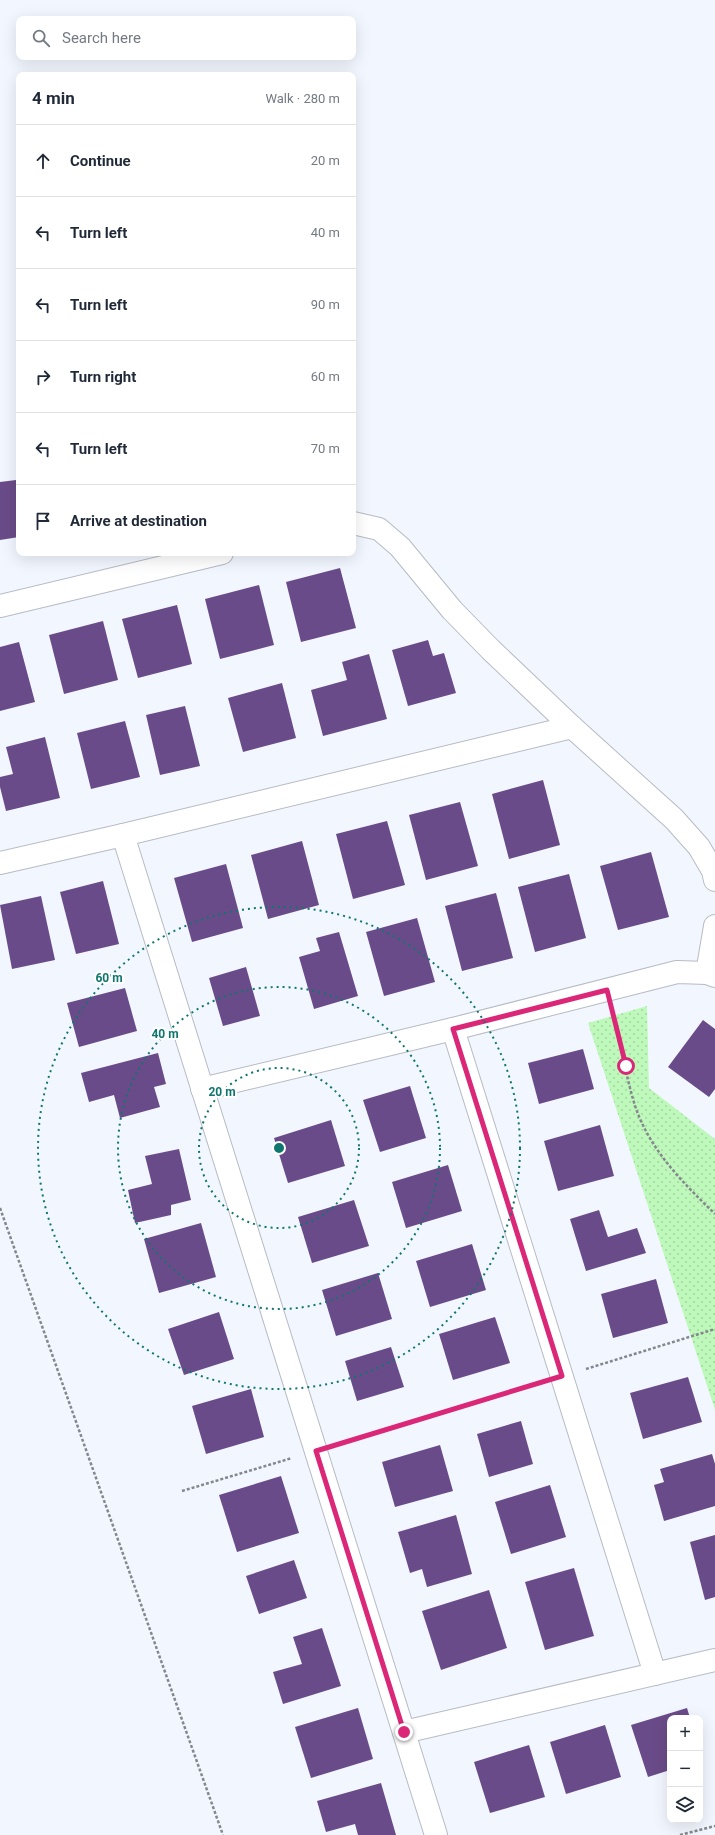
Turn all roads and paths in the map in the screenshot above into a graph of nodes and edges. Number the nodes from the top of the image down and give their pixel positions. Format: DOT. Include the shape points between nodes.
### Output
graph roads {
  1 [pos="356,523"];
  2 [pos="209,556"];
  3 [pos="0,606"];
  4 [pos="572,727"];
  5 [pos="123,836"];
  6 [pos="0,863"];
  7 [pos="715,880"];
  8 [pos="715,926"];
  9 [pos="711,974"];
  10 [pos="607,990"];
  11 [pos="453,1029"];
  12 [pos="202,1089"];
  13 [pos="0,1208"];
  14 [pos="715,1214"];
  15 [pos="715,1329"];
  16 [pos="562,1376"];
  17 [pos="316,1451"];
  18 [pos="182,1491"];
  19 [pos="715,1660"];
  20 [pos="655,1674"];
  21 [pos="404,1732"];
  22 [pos="715,1826"];
  23 [pos="223,1835"];
  24 [pos="436,1835"];
  25 [pos="680,1835"];
  1 -- 4 [label="street" via="379,529 400,547 452,610"];
  2 -- 3 [label="street"];
  4 -- 5 [label="street"];
  4 -- 7 [label="street" via="674,818 699,846"];
  5 -- 6 [label="street"];
  5 -- 12 [label="street"];
  8 -- 9 [label="street"];
  9 -- 10 [label="street" via="677,972"];
  10 -- 11 [label="street"];
  10 -- 14 [label="path" via="633,1100 644,1128 660,1156"];
  11 -- 12 [label="street"];
  11 -- 16 [label="street"];
  12 -- 17 [label="street"];
  13 -- 23 [label="path"];
  15 -- 16 [label="path"];
  16 -- 17 [label="path"];
  16 -- 20 [label="street"];
  17 -- 18 [label="path"];
  17 -- 21 [label="street"];
  19 -- 20 [label="street"];
  20 -- 21 [label="street"];
  21 -- 24 [label="street"];
  22 -- 25 [label="path"];
}
